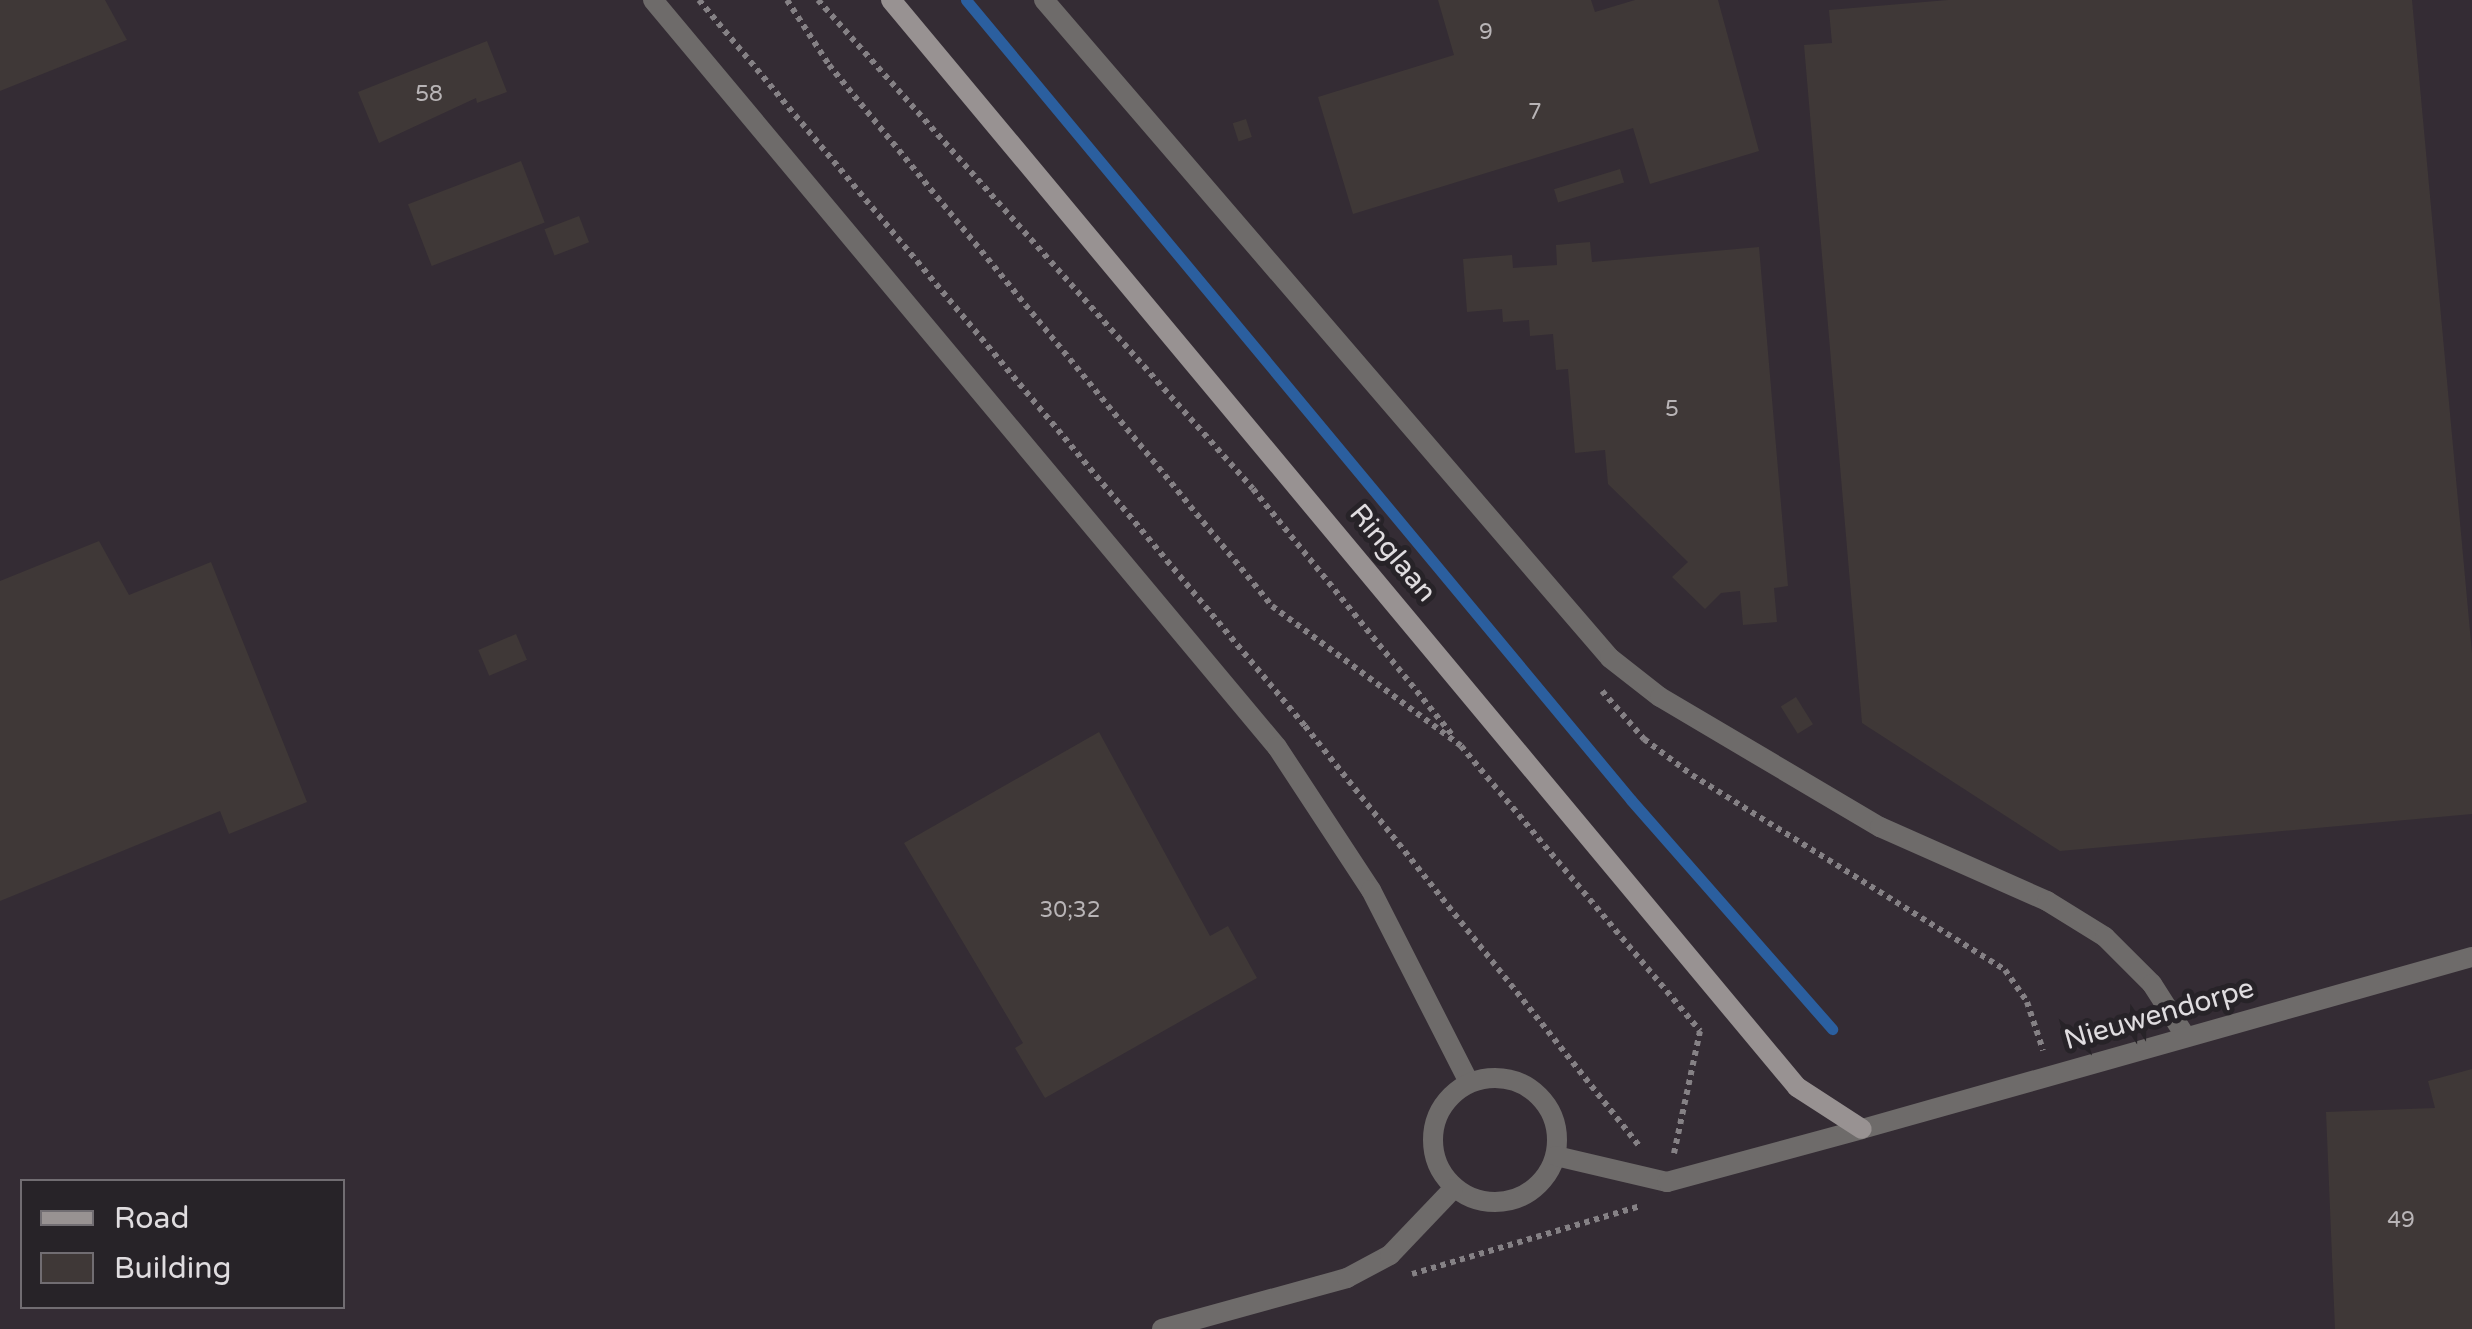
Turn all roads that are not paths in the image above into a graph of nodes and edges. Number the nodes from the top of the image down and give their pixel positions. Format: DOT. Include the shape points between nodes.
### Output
graph roads {
  1 [pos="653,0"];
  2 [pos="890,0"];
  3 [pos="1044,0"];
  4 [pos="2472,957"];
  5 [pos="2184,1034"];
  6 [pos="1469,1082"];
  7 [pos="1862,1129"];
  8 [pos="1556,1156"];
  9 [pos="1454,1188"];
  10 [pos="1162,1329"];
  1 -- 6 [label="street" via="1277,747 1371,890"];
  2 -- 7 [label="main road, Ringlaan" via="1797,1086"];
  3 -- 5 [label="street" via="1610,658 1660,697 1880,827 2048,901 2105,937 2152,984"];
  4 -- 5 [label="street, Nieuwendorpe"];
  5 -- 7 [label="street, Nieuwendorpe"];
  6 -- 8 [label="street" via="1494,1077 1522,1084 1543,1100 1556,1125"];
  6 -- 9 [label="street" via="1443,1104 1432,1129 1435,1161"];
  7 -- 8 [label="street, Nieuwendorpe" via="1667,1182"];
  8 -- 9 [label="street" via="1547,1176 1524,1196 1487,1203"];
  9 -- 10 [label="street" via="1390,1255 1347,1278"];
}
